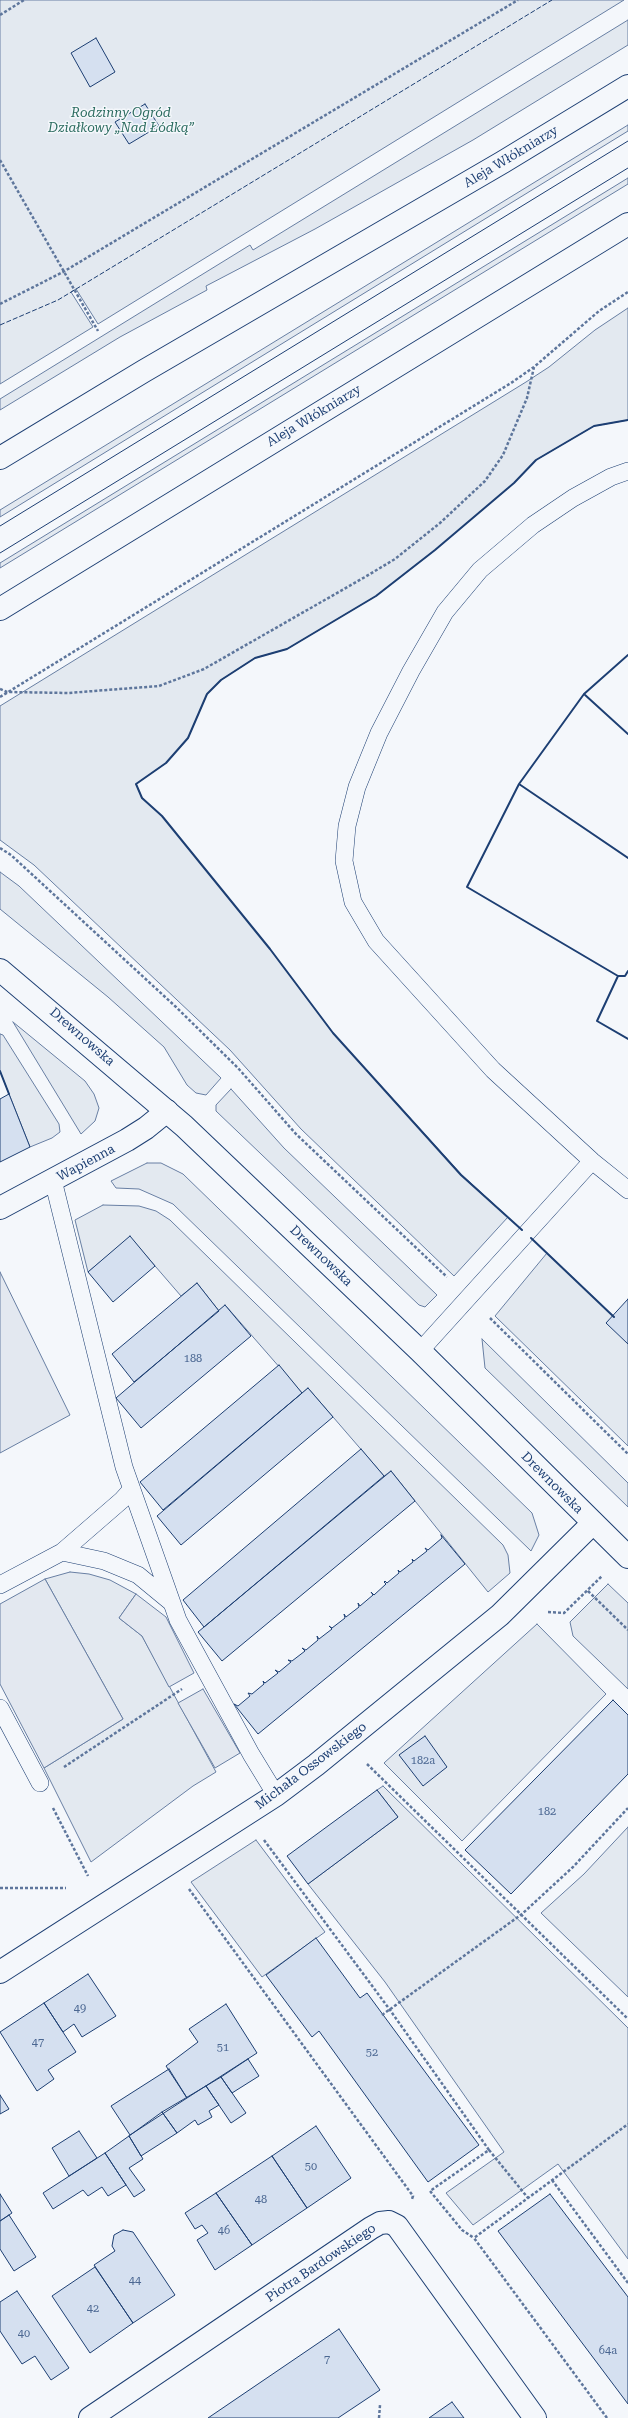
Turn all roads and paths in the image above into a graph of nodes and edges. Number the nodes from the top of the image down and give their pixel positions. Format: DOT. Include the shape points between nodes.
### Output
graph roads {
  1 [pos="24,0"];
  2 [pos="518,0"];
  3 [pos="0,15"];
  4 [pos="628,86"];
  5 [pos="0,160"];
  6 [pos="628,224"];
  7 [pos="63,272"];
  8 [pos="628,292"];
  9 [pos="0,304"];
  10 [pos="98,331"];
  11 [pos="534,367"];
  12 [pos="0,458"];
  13 [pos="628,471"];
  14 [pos="0,609"];
  15 [pos="0,689"];
  16 [pos="7,692"];
  17 [pos="0,697"];
  18 [pos="0,848"];
  19 [pos="0,970"];
  20 [pos="167,1111"];
  21 [pos="592,1161"];
  22 [pos="53,1180"];
  23 [pos="628,1190"];
  24 [pos="0,1208"];
  25 [pos="470,1298"];
  26 [pos="420,1351"];
  27 [pos="628,1454"];
  28 [pos="131,1490"];
  29 [pos="593,1523"];
  30 [pos="62,1552"];
  31 [pos="628,1557"];
  32 [pos="0,1585"];
  33 [pos="588,1591"];
  34 [pos="172,1603"];
  35 [pos="628,1630"];
  36 [pos="207,1672"];
  37 [pos="0,1708"];
  38 [pos="364,1761"];
  39 [pos="40,1783"];
  40 [pos="276,1795"];
  41 [pos="628,1808"];
  42 [pos="263,1839"];
  43 [pos="188,1887"];
  44 [pos="0,1888"];
  45 [pos="66,1888"];
  46 [pos="522,1914"];
  47 [pos="0,1972"];
  48 [pos="390,2010"];
  49 [pos="382,2015"];
  50 [pos="628,2019"];
  51 [pos="628,2124"];
  52 [pos="489,2150"];
  53 [pos="552,2180"];
  54 [pos="528,2198"];
  55 [pos="399,2230"];
  56 [pos="474,2238"];
  57 [pos="628,2283"];
  58 [pos="380,2406"];
  59 [pos="90,2418"];
  60 [pos="378,2418"];
  61 [pos="535,2418"];
  62 [pos="607,2418"];
  1 -- 3 [label="path"];
  2 -- 7 [label="path"];
  4 -- 12 [label="main road, Aleja Włókniarzy"];
  5 -- 7 [label="path"];
  6 -- 14 [label="main road, Aleja Włókniarzy"];
  7 -- 9 [label="path"];
  7 -- 10 [label="path"];
  8 -- 11 [label="path" via="599,310"];
  11 -- 16 [label="path"];
  11 -- 16 [label="path" via="527,398 503,455 488,477 440,524 395,559 204,669 160,686 68,693"];
  13 -- 21 [label="lane" via="574,498 533,525 480,570 445,612 379,733 360,780 347,826 344,861 353,902 376,941 493,1070"];
  15 -- 16 [label="path"];
  16 -- 17 [label="path"];
  18 -- 25 [label="path" via="11,854 176,1007 238,1068 296,1134"];
  19 -- 20 [label="main road, Drewnowska"];
  20 -- 22 [label="main road, Wapienna" via="127,1140"];
  20 -- 26 [label="main road, Drewnowska"];
  21 -- 23 [label="lane"];
  21 -- 25 [label="lane"];
  22 -- 24 [label="main road, Wapienna"];
  22 -- 28 [label="lane"];
  25 -- 26 [label="lane"];
  25 -- 27 [label="path"];
  26 -- 29 [label="main road, Drewnowska"];
  28 -- 30 [label="lane"];
  28 -- 34 [label="lane"];
  29 -- 31 [label="main road, Drewnowska"];
  29 -- 40 [label="main road, Michała Ossowskiego" via="500,1615"];
  30 -- 32 [label="lane"];
  30 -- 34 [label="lane" via="104,1561 138,1575"];
  33 -- 35 [label="path"];
  34 -- 36 [label="lane" via="178,1620"];
  36 -- 39 [label="path"];
  36 -- 40 [label="lane"];
  37 -- 39 [label="lane"];
  38 -- 46 [label="path"];
  40 -- 47 [label="main road, Michała Ossowskiego"];
  41 -- 46 [label="path" via="573,1867"];
  42 -- 48 [label="path"];
  43 -- 55 [label="path" via="413,2196"];
  44 -- 45 [label="path"];
  46 -- 48 [label="path"];
  46 -- 50 [label="path"];
  48 -- 49 [label="path"];
  48 -- 52 [label="path"];
  51 -- 53 [label="path"];
  52 -- 54 [label="path"];
  52 -- 56 [label="path" via="430,2191 462,2230"];
  53 -- 54 [label="path"];
  53 -- 57 [label="path"];
  54 -- 56 [label="path"];
  55 -- 59 [label="main road, Piotra Bardowskiego" via="389,2222 371,2228"];
  55 -- 61 [label="main road"];
  56 -- 62 [label="path"];
  58 -- 60 [label="path"];
}
